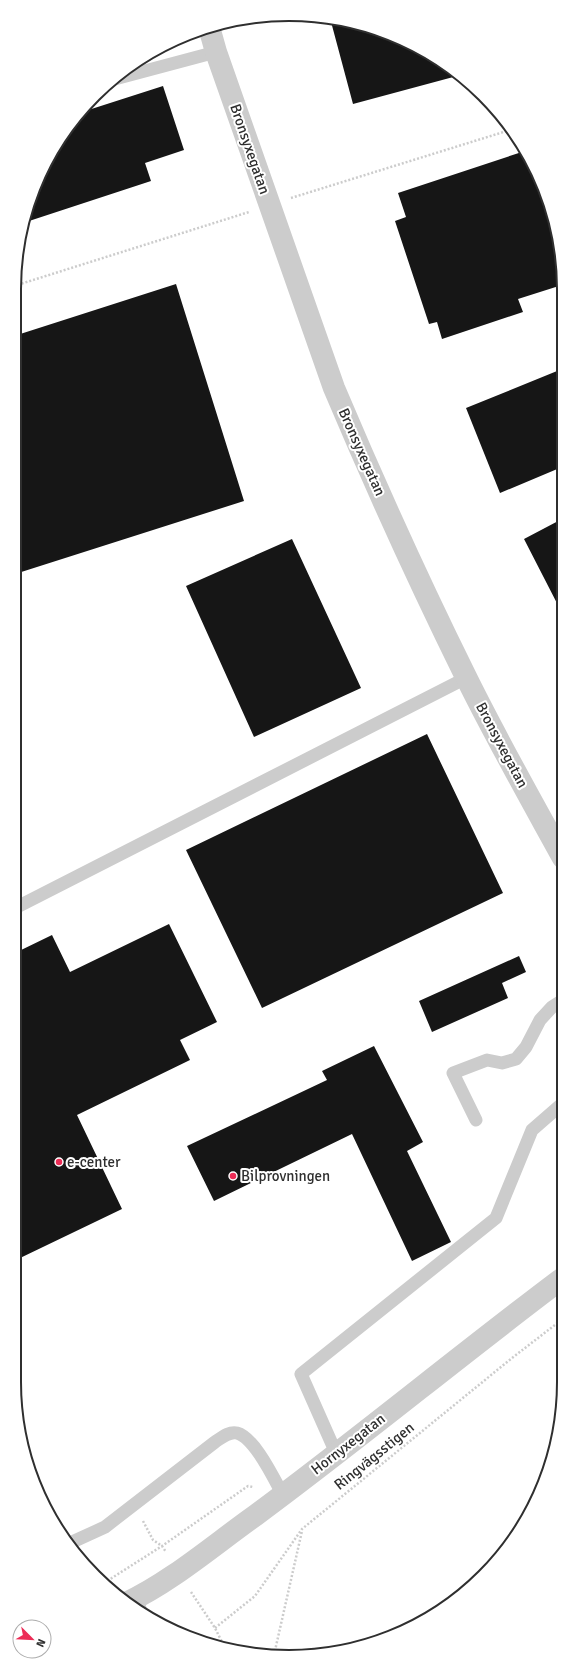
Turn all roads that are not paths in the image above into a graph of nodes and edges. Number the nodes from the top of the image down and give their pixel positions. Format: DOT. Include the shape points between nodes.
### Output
graph roads {
  1 [pos="211,33"];
  2 [pos="216,52"];
  3 [pos="126,76"];
  4 [pos="466,678"];
  5 [pos="557,847"];
  6 [pos="21,905"];
  7 [pos="557,1004"];
  8 [pos="557,1108"];
  9 [pos="476,1120"];
  10 [pos="557,1282"];
  11 [pos="336,1453"];
  12 [pos="283,1495"];
  13 [pos="73,1541"];
  14 [pos="137,1603"];
  1 -- 2 [label="street, Bronsyxegatan"];
  2 -- 3 [label="lane"];
  2 -- 4 [label="street, Bronsyxegatan" via="334,388"];
  4 -- 5 [label="street, Bronsyxegatan"];
  4 -- 6 [label="lane"];
  7 -- 9 [label="lane" via="540,1020 526,1047 516,1059 502,1063 487,1060 453,1073"];
  8 -- 11 [label="lane" via="532,1130 496,1218 301,1374"];
  10 -- 11 [label="street, Hornyxegatan"];
  11 -- 12 [label="street, Hornyxegatan"];
  12 -- 13 [label="lane" via="248,1440 237,1433 227,1434 105,1527"];
  12 -- 14 [label="street, Hornyxegatan"];
}
